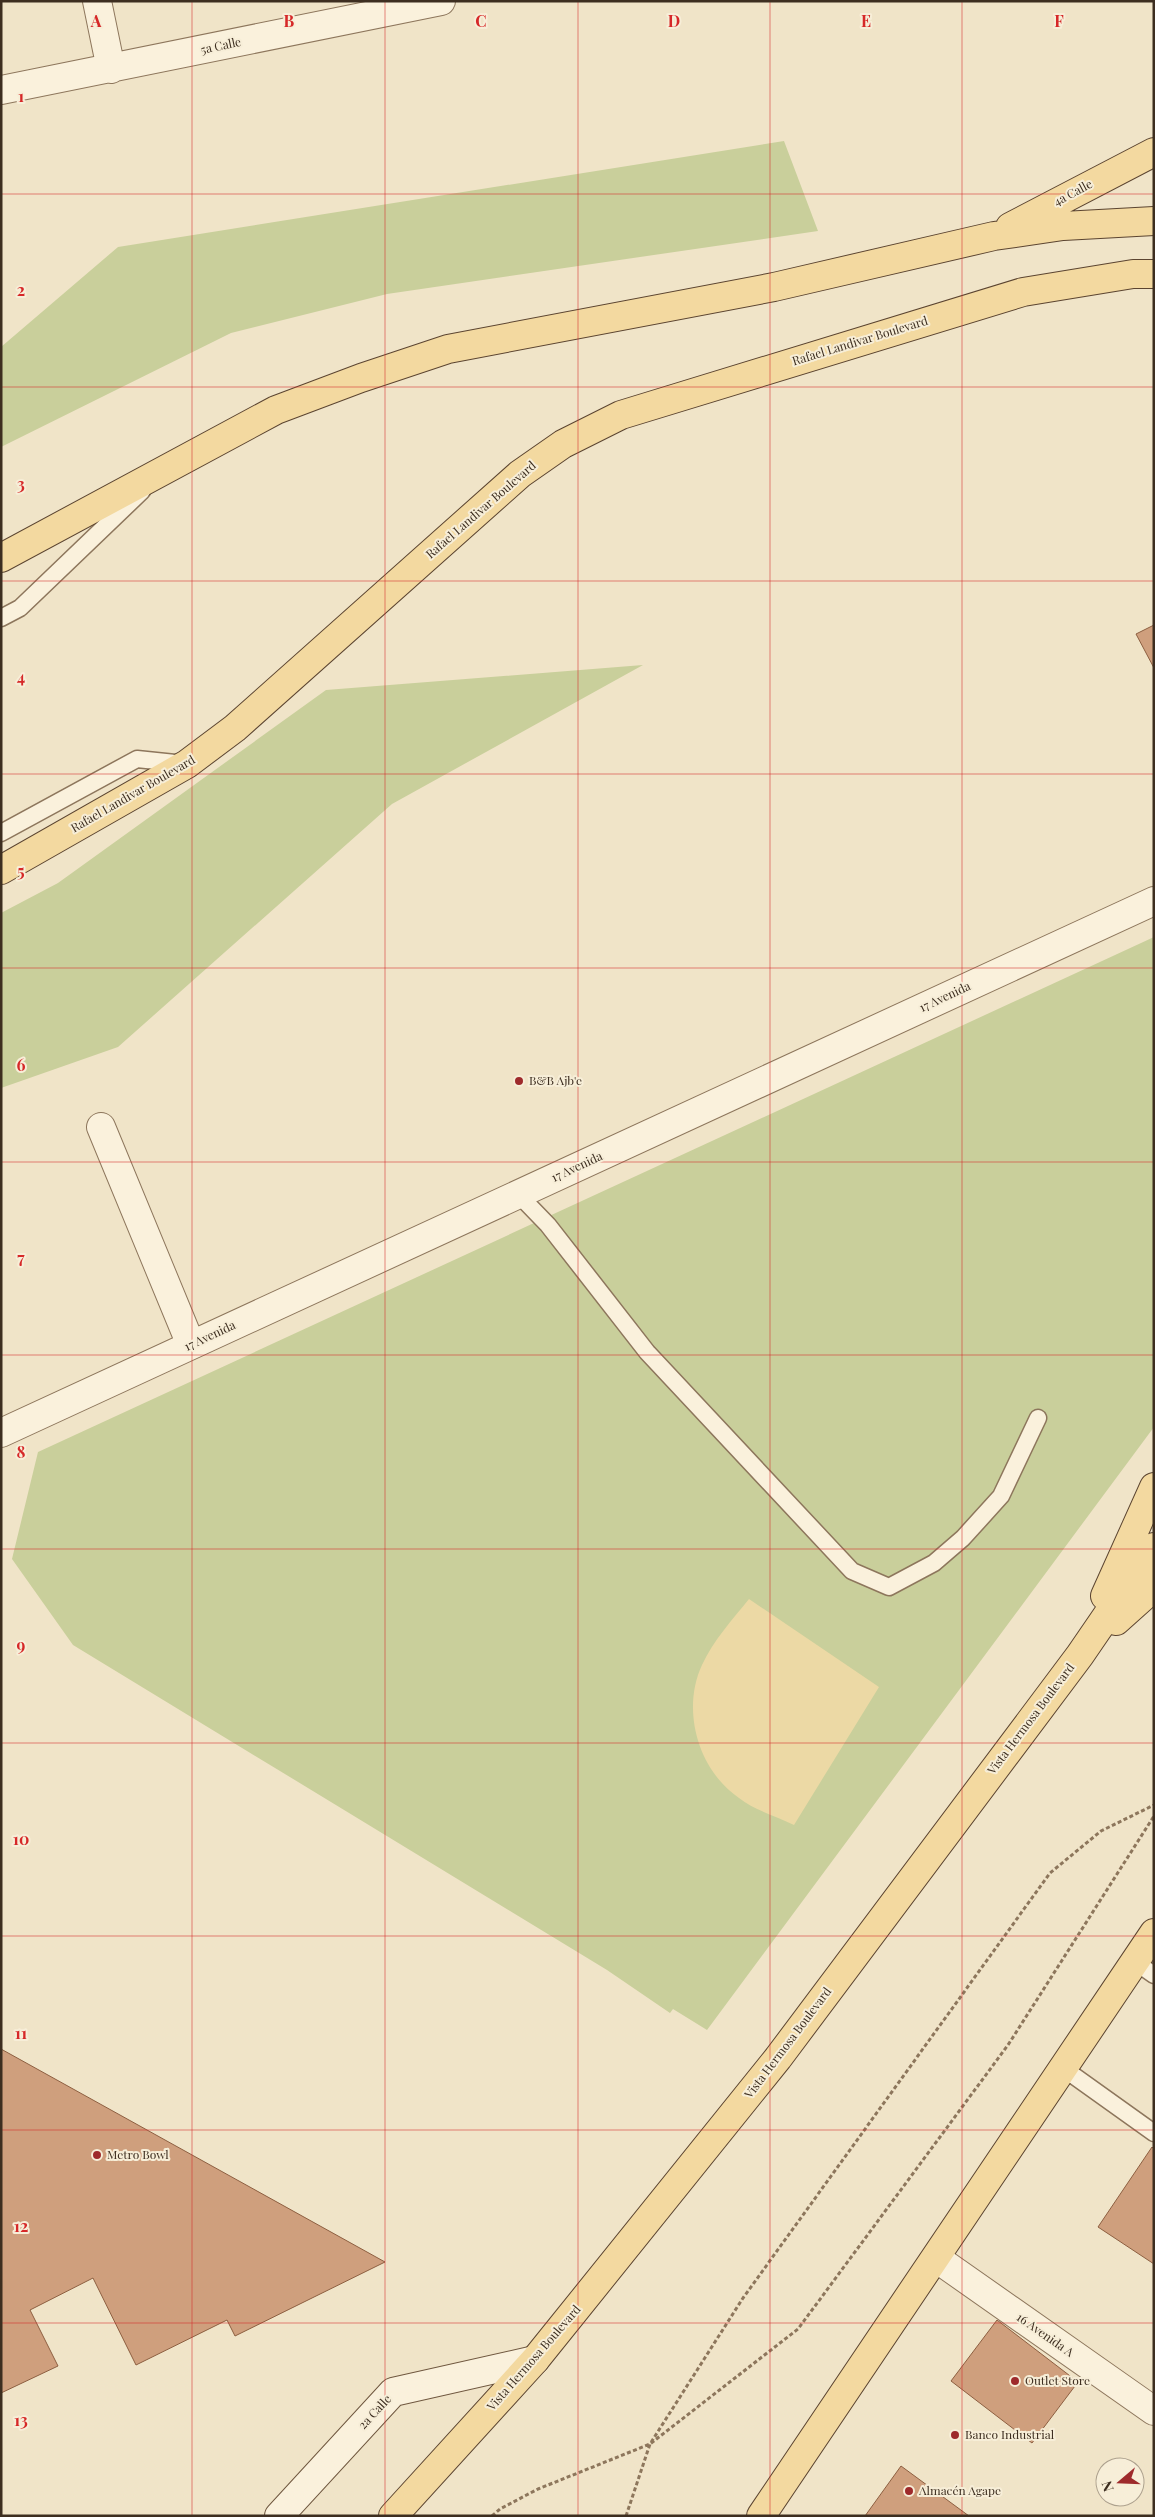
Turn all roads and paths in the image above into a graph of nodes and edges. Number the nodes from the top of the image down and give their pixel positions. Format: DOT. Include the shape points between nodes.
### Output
graph roads {
  1 [pos="97,1"];
  2 [pos="441,1"];
  3 [pos="110,69"];
  4 [pos="1,90"];
  5 [pos="1154,152"];
  6 [pos="1154,221"];
  7 [pos="994,236"];
  8 [pos="1154,274"];
  9 [pos="166,469"];
  10 [pos="1,558"];
  11 [pos="1,618"];
  12 [pos="187,764"];
  13 [pos="1,833"];
  14 [pos="1,870"];
  15 [pos="1154,901"];
  16 [pos="101,1127"];
  17 [pos="518,1194"];
  18 [pos="191,1345"];
  19 [pos="1038,1418"];
  20 [pos="1,1433"];
  21 [pos="1154,1488"];
  22 [pos="1154,1547"];
  23 [pos="1154,1587"];
  24 [pos="1080,1655"];
  25 [pos="1154,1805"];
  26 [pos="1154,1816"];
  27 [pos="1154,1933"];
  28 [pos="1144,1968"];
  29 [pos="1063,2068"];
  30 [pos="1154,2133"];
  31 [pos="936,2258"];
  32 [pos="535,2360"];
  33 [pos="1154,2411"];
  34 [pos="650,2444"];
  35 [pos="279,2516"];
  36 [pos="393,2516"];
  37 [pos="492,2516"];
  38 [pos="626,2516"];
  39 [pos="761,2516"];
  1 -- 3 [label="street"];
  2 -- 3 [label="street, 5a Calle"];
  3 -- 4 [label="street, 5a Calle"];
  5 -- 7 [label="main road, 4a Calle"];
  6 -- 7 [label="main road" via="1063,226"];
  7 -- 9 [label="main road" via="774,287 448,350 360,378 276,410"];
  8 -- 12 [label="main road, Rafael Landivar Boulevard" via="1133,274 1022,292 621,415 571,440 520,474 235,728"];
  9 -- 10 [label="main road"];
  9 -- 11 [label="lane" via="20,608"];
  12 -- 13 [label="lane" via="137,759"];
  12 -- 14 [label="main road, Rafael Landivar Boulevard"];
  15 -- 17 [label="street, 17 Avenida"];
  16 -- 18 [label="street"];
  17 -- 18 [label="street, 17 Avenida"];
  17 -- 19 [label="lane" via="548,1225 661,1366 852,1571 882,1584 889,1587 934,1563 963,1538 1001,1496"];
  18 -- 20 [label="street, 17 Avenida"];
  21 -- 24 [label="main road"];
  22 -- 24 [label="main road, Vista Hermosa Boulevard"];
  23 -- 24 [label="main road"];
  24 -- 32 [label="main road, Vista Hermosa Boulevard" via="778,2058"];
  25 -- 34 [label="path" via="1101,1831 1050,1873 743,2298"];
  26 -- 34 [label="path" via="1008,2045 798,2329"];
  27 -- 28 [label="main road"];
  28 -- 29 [label="main road"];
  29 -- 30 [label="lane"];
  29 -- 31 [label="main road"];
  31 -- 33 [label="street, 16 Avenida A"];
  31 -- 39 [label="main road"];
  32 -- 35 [label="street, 2a Calle" via="393,2392"];
  32 -- 36 [label="main road, Vista Hermosa Boulevard"];
  34 -- 37 [label="path" via="538,2489"];
  34 -- 38 [label="path"];
}
